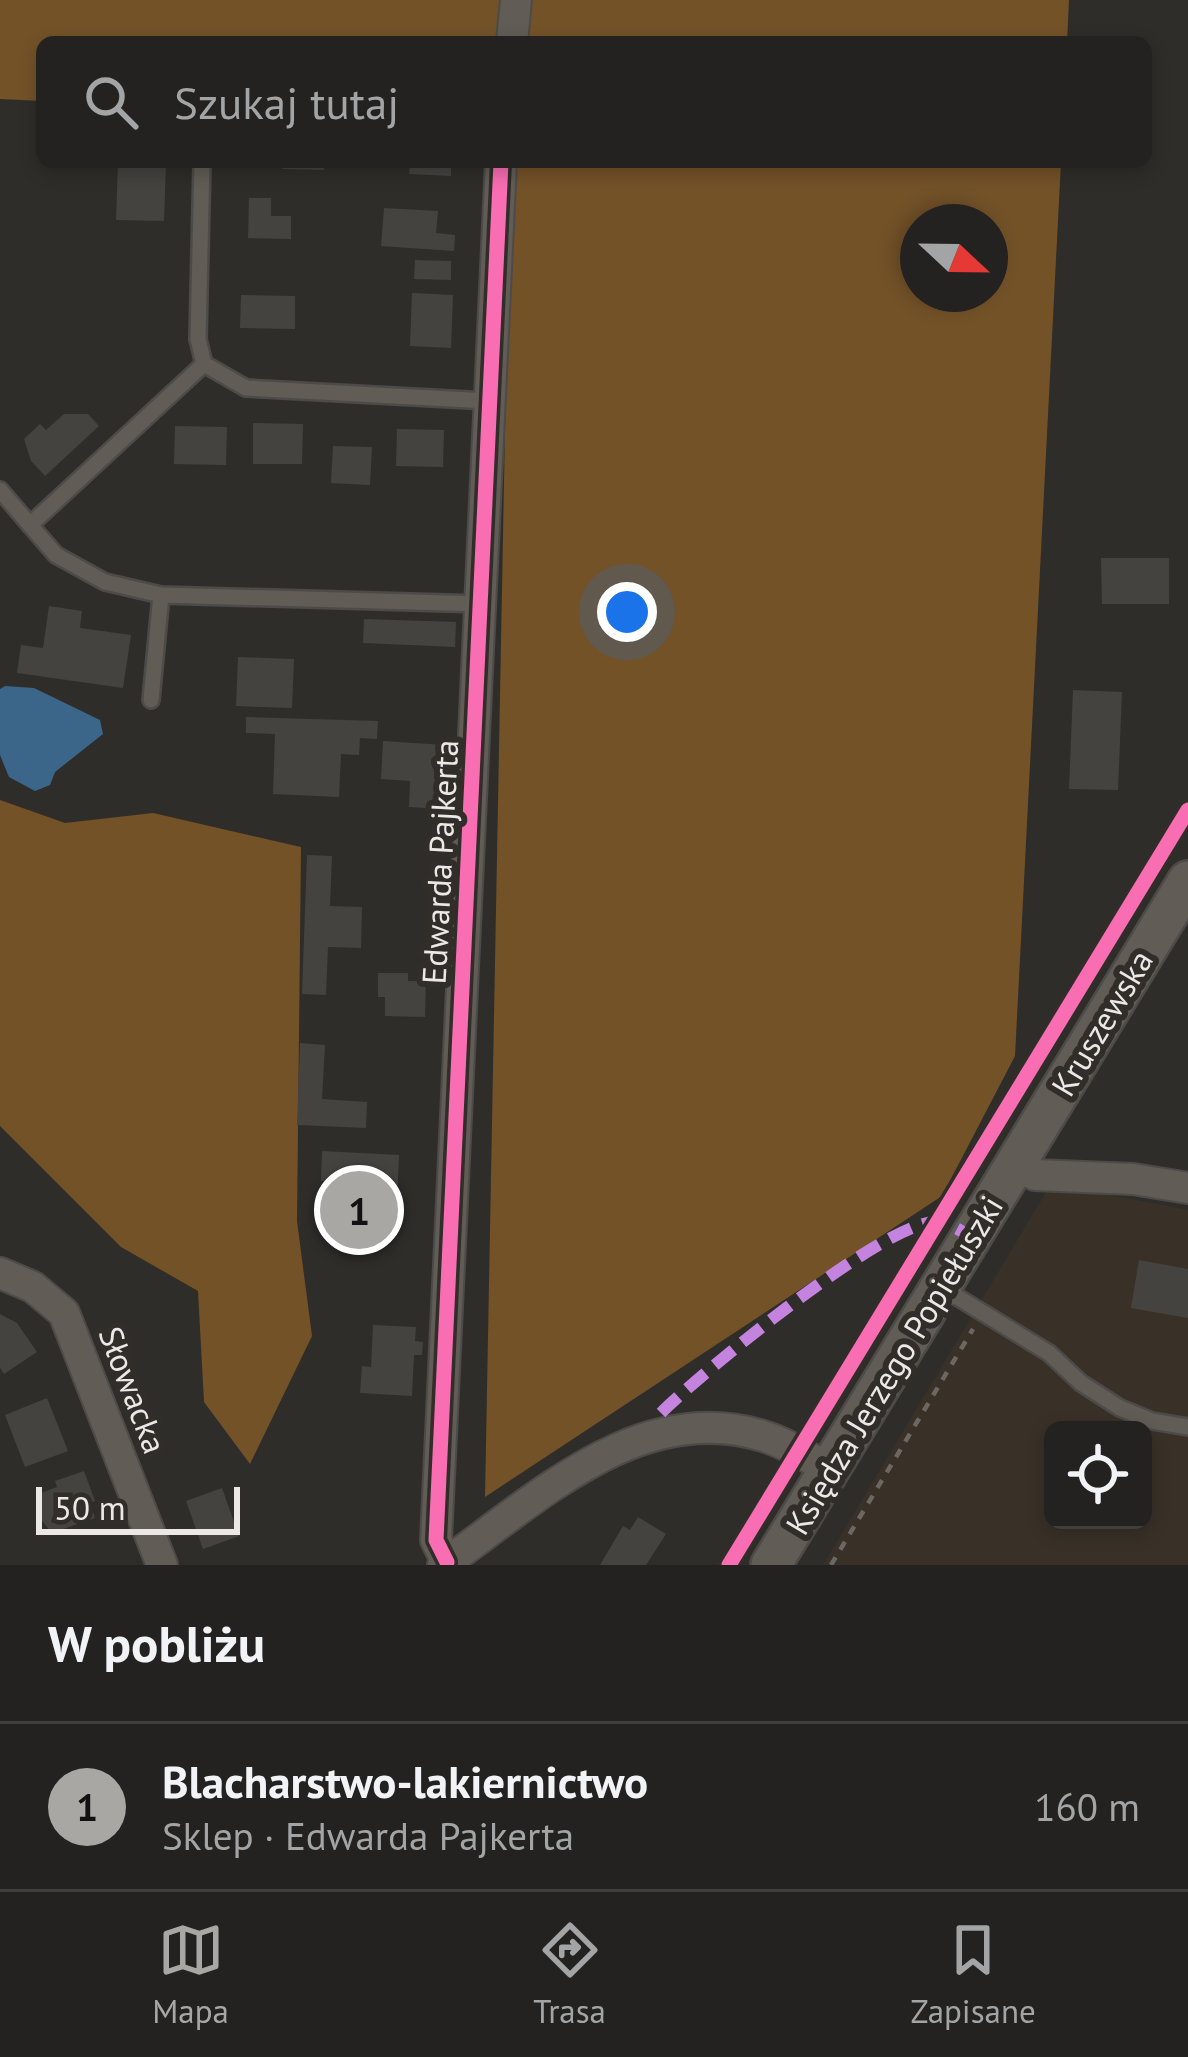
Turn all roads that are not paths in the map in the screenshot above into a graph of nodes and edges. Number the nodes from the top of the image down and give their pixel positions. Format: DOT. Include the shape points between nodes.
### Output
graph roads {
  1 [pos="517,0"];
  2 [pos="513,36"];
  3 [pos="202,168"];
  4 [pos="501,168"];
  5 [pos="204,364"];
  6 [pos="488,400"];
  7 [pos="0,490"];
  8 [pos="30,525"];
  9 [pos="161,595"];
  10 [pos="482,604"];
  11 [pos="151,700"];
  12 [pos="1188,881"];
  13 [pos="1016,1165"];
  14 [pos="1188,1188"];
  15 [pos="0,1273"];
  16 [pos="956,1297"];
  17 [pos="1188,1427"];
  18 [pos="806,1456"];
  19 [pos="445,1564"];
  20 [pos="162,1565"];
  21 [pos="771,1565"];
  1 -- 2 [label="street"];
  3 -- 5 [label="lane"];
  4 -- 6 [label="street, Edwarda Pajkerta"];
  5 -- 6 [label="lane" via="246,388"];
  5 -- 8 [label="lane"];
  6 -- 10 [label="street, Edwarda Pajkerta"];
  7 -- 8 [label="lane"];
  8 -- 9 [label="lane" via="56,555 105,582"];
  9 -- 10 [label="lane"];
  9 -- 11 [label="lane"];
  10 -- 19 [label="street, Edwarda Pajkerta" via="436,1540"];
  12 -- 13 [label="street, Kruszewska"];
  13 -- 14 [label="street" via="1035,1175"];
  13 -- 16 [label="street, Księdza Jerzego Popiełuszki"];
  15 -- 20 [label="street, Słowacka" via="64,1313"];
  16 -- 17 [label="lane" via="1120,1408"];
  16 -- 18 [label="street, Księdza Jerzego Popiełuszki"];
  18 -- 19 [label="street" via="720,1429 636,1438"];
  18 -- 21 [label="street, Księdza Jerzego Popiełuszki"];
}
